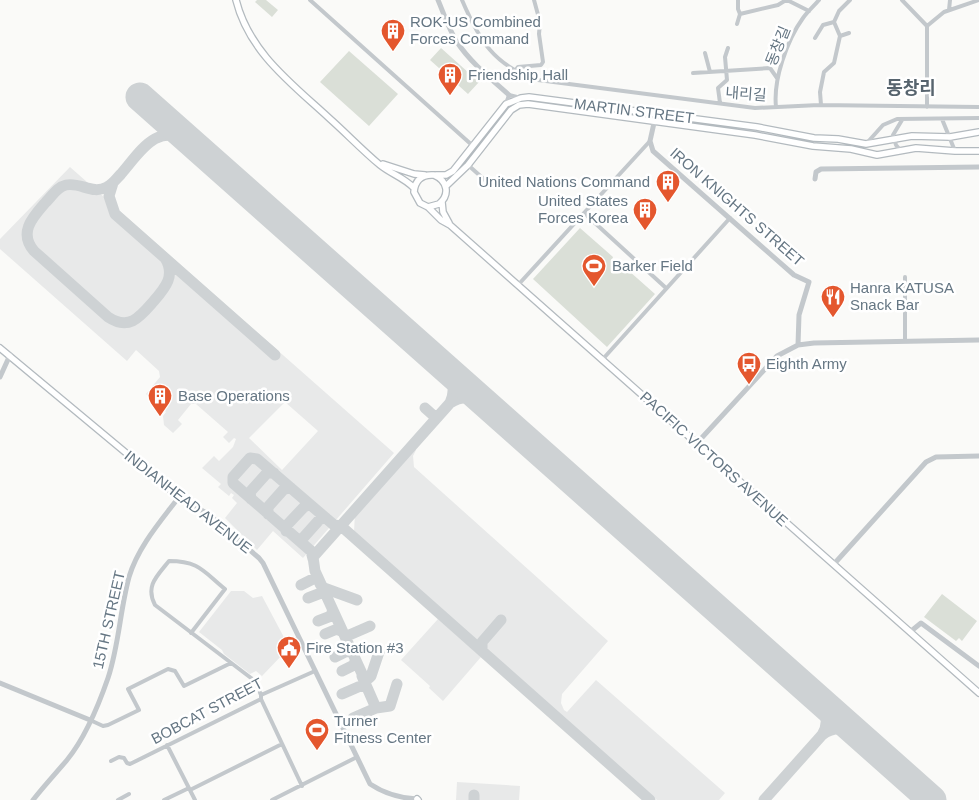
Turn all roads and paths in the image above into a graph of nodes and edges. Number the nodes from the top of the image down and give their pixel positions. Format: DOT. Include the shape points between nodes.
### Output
graph roads {
  1 [pos="236,0"];
  2 [pos="310,0"];
  3 [pos="438,0"];
  4 [pos="462,0"];
  5 [pos="534,0"];
  6 [pos="738,0"];
  7 [pos="787,0"];
  8 [pos="819,0"];
  9 [pos="850,0"];
  10 [pos="902,0"];
  11 [pos="950,0"];
  12 [pos="979,0"];
  13 [pos="949,10"];
  14 [pos="809,11"];
  15 [pos="740,14"];
  16 [pos="834,22"];
  17 [pos="738,24"];
  18 [pos="927,26"];
  19 [pos="850,33"];
  20 [pos="840,36"];
  21 [pos="815,38"];
  22 [pos="728,48"];
  23 [pos="705,53"];
  24 [pos="515,71"];
  25 [pos="726,71"];
  26 [pos="710,72"];
  27 [pos="693,73"];
  28 [pos="778,78"];
  29 [pos="509,95"];
  30 [pos="521,98"];
  31 [pos="720,103"];
  32 [pos="506,104"];
  33 [pos="821,105"];
  34 [pos="776,107"];
  35 [pos="927,107"];
  36 [pos="979,107"];
  37 [pos="656,114"];
  38 [pos="979,118"];
  39 [pos="940,119"];
  40 [pos="902,120"];
  41 [pos="654,121"];
  42 [pos="979,132"];
  43 [pos="950,138"];
  44 [pos="894,139"];
  45 [pos="650,141"];
  46 [pos="866,144"];
  47 [pos="473,146"];
  48 [pos="900,150"];
  49 [pos="955,151"];
  50 [pos="979,151"];
  51 [pos="376,162"];
  52 [pos="468,165"];
  53 [pos="979,167"];
  54 [pos="426,175"];
  55 [pos="434,175"];
  56 [pos="815,179"];
  57 [pos="486,181"];
  58 [pos="446,186"];
  59 [pos="414,188"];
  60 [pos="442,202"];
  61 [pos="428,207"];
  62 [pos="584,214"];
  63 [pos="730,218"];
  64 [pos="450,225"];
  65 [pos="905,277"];
  66 [pos="518,285"];
  67 [pos="666,288"];
  68 [pos="979,340"];
  69 [pos="905,341"];
  70 [pos="798,345"];
  71 [pos="0,348"];
  72 [pos="10,355"];
  73 [pos="602,360"];
  74 [pos="0,377"];
  75 [pos="697,444"];
  76 [pos="979,456"];
  77 [pos="179,497"];
  78 [pos="834,564"];
  79 [pos="910,632"];
  80 [pos="191,633"];
  81 [pos="231,663"];
  82 [pos="979,666"];
  83 [pos="315,671"];
  84 [pos="0,683"];
  85 [pos="979,693"];
  86 [pos="261,697"];
  87 [pos="90,720"];
  88 [pos="282,744"];
  89 [pos="167,745"];
  90 [pos="357,757"];
  91 [pos="111,762"];
  92 [pos="302,786"];
  93 [pos="189,789"];
  94 [pos="129,794"];
  95 [pos="125,798"];
  96 [pos="33,800"];
  97 [pos="118,800"];
  98 [pos="164,800"];
  99 [pos="195,800"];
  100 [pos="272,800"];
  101 [pos="418,800"];
  1 -- 51 [label="main road" via="254,44 281,75"];
  2 -- 47 [label="street"];
  3 -- 29 [label="street" via="461,48"];
  4 -- 24 [label="street, 내리길" via="484,44 498,60"];
  5 -- 24 [label="street" via="540,22 543,62 541,65 518,67"];
  6 -- 15 [label="street"];
  7 -- 14 [label="street"];
  7 -- 15 [label="street"];
  8 -- 14 [label="street, 동창길"];
  9 -- 16 [label="street"];
  10 -- 18 [label="street"];
  11 -- 13 [label="street"];
  12 -- 13 [label="street"];
  13 -- 18 [label="street"];
  14 -- 28 [label="street, 동창길" via="791,40"];
  15 -- 17 [label="street"];
  16 -- 20 [label="street"];
  16 -- 21 [label="street" via="824,25"];
  18 -- 35 [label="street"];
  19 -- 20 [label="street"];
  20 -- 33 [label="street" via="834,63 824,72"];
  22 -- 25 [label="street"];
  23 -- 26 [label="street"];
  24 -- 31 [label="street, 내리길" via="549,82"];
  25 -- 26 [label="street"];
  25 -- 28 [label="street" via="770,68"];
  25 -- 31 [label="street" via="727,80 718,88"];
  26 -- 27 [label="street"];
  28 -- 34 [label="street, 동창길"];
  29 -- 30 [label="street"];
  29 -- 32 [label="street"];
  30 -- 32 [label="main road, MARTIN STREET"];
  30 -- 37 [label="main road, MARTIN STREET"];
  31 -- 34 [label="street, 내리길"];
  32 -- 47 [label="main road"];
  33 -- 34 [label="street, 내리길"];
  33 -- 35 [label="street, 내리길"];
  35 -- 36 [label="street, 내리길"];
  37 -- 41 [label="street"];
  37 -- 46 [label="main road, MARTIN STREET"];
  38 -- 39 [label="street"];
  39 -- 40 [label="street"];
  39 -- 43 [label="street"];
  40 -- 44 [label="street"];
  40 -- 46 [label="street" via="883,125"];
  41 -- 45 [label="street"];
  41 -- 48 [label="main road, MARTIN STREET" via="813,146 833,146 876,156"];
  41 -- 52 [label="main road, MARTIN STREET" via="520,105 510,110"];
  42 -- 43 [label="main road"];
  43 -- 44 [label="main road" via="912,136"];
  43 -- 49 [label="street"];
  44 -- 46 [label="main road"];
  44 -- 48 [label="street"];
  45 -- 62 [label="street"];
  45 -- 63 [label="street, IRON KNIGHTS STREET" via="653,151"];
  47 -- 55 [label="main road" via="453,170 444,176"];
  48 -- 49 [label="main road, MARTIN STREET"];
  49 -- 50 [label="main road, MARTIN STREET"];
  51 -- 54 [label="main road"];
  51 -- 59 [label="main road" via="404,178"];
  52 -- 57 [label="street"];
  52 -- 58 [label="main road, MARTIN STREET"];
  53 -- 56 [label="street" via="821,169 816,172"];
  54 -- 55 [label="main road"];
  54 -- 59 [label="main road"];
  55 -- 58 [label="main road"];
  58 -- 60 [label="main road"];
  59 -- 61 [label="main road" via="417,200"];
  60 -- 61 [label="main road"];
  60 -- 64 [label="main road" via="444,216"];
  61 -- 64 [label="main road, PACIFIC VICTORS AVENUE"];
  62 -- 66 [label="street"];
  62 -- 67 [label="street"];
  63 -- 67 [label="street"];
  63 -- 70 [label="street, IRON KNIGHTS STREET" via="794,275 809,282 799,315"];
  64 -- 66 [label="main road, PACIFIC VICTORS AVENUE"];
  65 -- 69 [label="street"];
  66 -- 73 [label="main road, PACIFIC VICTORS AVENUE"];
  67 -- 73 [label="street"];
  68 -- 69 [label="street"];
  69 -- 70 [label="street"];
  70 -- 75 [label="street" via="778,356"];
  71 -- 72 [label="main road, INDIANHEAD AVENUE"];
  72 -- 74 [label="street"];
  72 -- 77 [label="main road, INDIANHEAD AVENUE"];
  73 -- 75 [label="main road, PACIFIC VICTORS AVENUE"];
  75 -- 78 [label="main road, PACIFIC VICTORS AVENUE"];
  76 -- 78 [label="street" via="936,457 926,462"];
  77 -- 83 [label="street, INDIANHEAD AVENUE" via="208,514 259,558"];
  77 -- 87 [label="street, 15TH STREET" via="158,523 130,575 115,653"];
  78 -- 79 [label="main road, PACIFIC VICTORS AVENUE"];
  79 -- 82 [label="street" via="921,623"];
  79 -- 85 [label="main road, PACIFIC VICTORS AVENUE"];
  80 -- 80 [label="street" via="225,589 196,564 169,561 151,587 151,598 155,605"];
  80 -- 81 [label="street"];
  81 -- 86 [label="street" via="256,683"];
  81 -- 87 [label="street" via="184,686 175,672 168,669 128,689 139,710 108,726"];
  83 -- 86 [label="street, BOBCAT STREET"];
  83 -- 90 [label="street, INDIANHEAD AVENUE"];
  84 -- 87 [label="street"];
  86 -- 88 [label="street"];
  86 -- 89 [label="street, BOBCAT STREET"];
  87 -- 96 [label="street, 15TH STREET" via="68,759"];
  88 -- 92 [label="street"];
  88 -- 93 [label="street"];
  89 -- 91 [label="street, BOBCAT STREET" via="130,764 119,757"];
  89 -- 93 [label="street"];
  90 -- 92 [label="street"];
  90 -- 101 [label="street, INDIANHEAD AVENUE" via="370,784 400,798"];
  92 -- 100 [label="street"];
  93 -- 98 [label="street"];
  93 -- 99 [label="street"];
  94 -- 95 [label="street"];
  95 -- 97 [label="street"];
}
